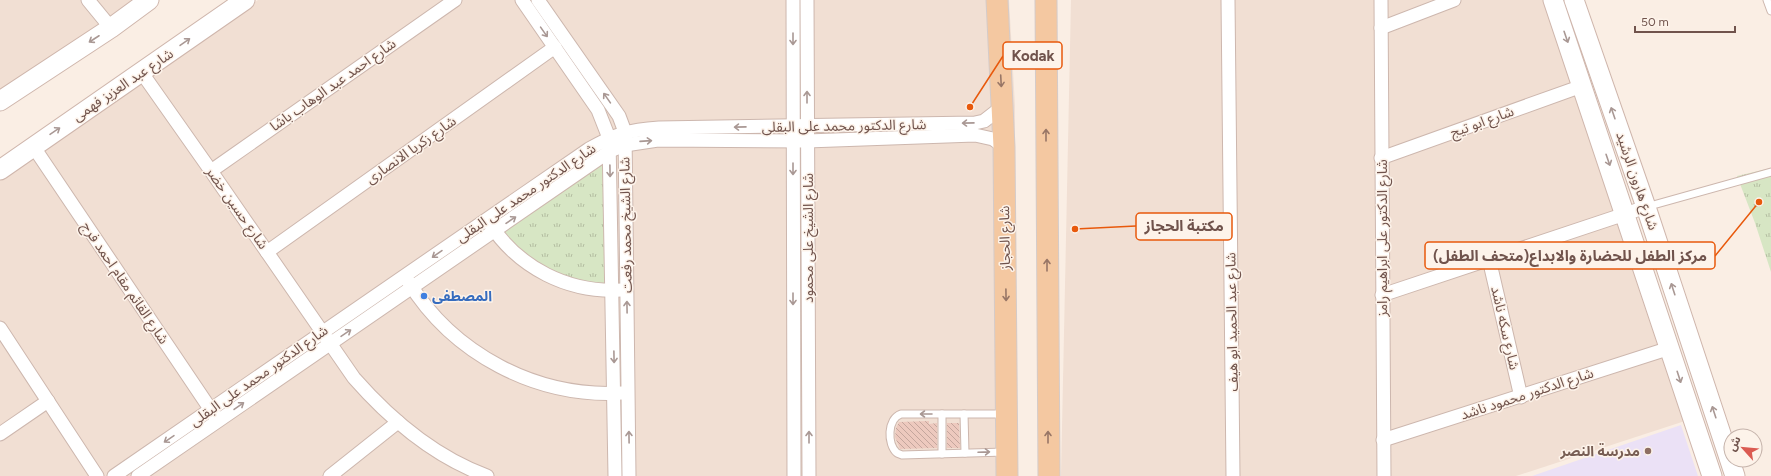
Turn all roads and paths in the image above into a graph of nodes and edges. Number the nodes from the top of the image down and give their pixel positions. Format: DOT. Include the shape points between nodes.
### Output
graph roads {
  1 [pos="88,0"];
  2 [pos="149,0"];
  3 [pos="245,0"];
  4 [pos="455,0"];
  5 [pos="522,0"];
  6 [pos="793,0"];
  7 [pos="807,0"];
  8 [pos="1046,0"];
  9 [pos="1228,0"];
  10 [pos="1381,0"];
  11 [pos="1454,0"];
  12 [pos="1553,0"];
  13 [pos="1574,0"];
  14 [pos="1767,0"];
  15 [pos="542,1"];
  16 [pos="1000,3"];
  17 [pos="1771,10"];
  18 [pos="111,28"];
  19 [pos="1381,28"];
  20 [pos="554,47"];
  21 [pos="142,73"];
  22 [pos="1582,86"];
  23 [pos="0,101"];
  24 [pos="1002,107"];
  25 [pos="793,127"];
  26 [pos="807,127"];
  27 [pos="609,138"];
  28 [pos="625,138"];
  29 [pos="807,140"];
  30 [pos="793,141"];
  31 [pos="33,146"];
  32 [pos="1004,146"];
  33 [pos="610,151"];
  34 [pos="1381,158"];
  35 [pos="0,170"];
  36 [pos="212,171"];
  37 [pos="1771,172"];
  38 [pos="1646,207"];
  39 [pos="1626,214"];
  40 [pos="487,219"];
  41 [pos="495,231"];
  42 [pos="267,252"];
  43 [pos="1489,259"];
  44 [pos="405,276"];
  45 [pos="412,288"];
  46 [pos="627,289"];
  47 [pos="612,290"];
  48 [pos="1382,295"];
  49 [pos="0,328"];
  50 [pos="322,333"];
  51 [pos="330,344"];
  52 [pos="1670,348"];
  53 [pos="628,392"];
  54 [pos="614,393"];
  55 [pos="1521,397"];
  56 [pos="48,401"];
  57 [pos="211,410"];
  58 [pos="942,414"];
  59 [pos="964,414"];
  60 [pos="1007,414"];
  61 [pos="218,420"];
  62 [pos="398,422"];
  63 [pos="0,434"];
  64 [pos="1383,440"];
  65 [pos="1006,452"];
  66 [pos="965,453"];
  67 [pos="942,454"];
  68 [pos="97,476"];
  69 [pos="114,476"];
  70 [pos="138,476"];
  71 [pos="330,476"];
  72 [pos="487,476"];
  73 [pos="616,476"];
  74 [pos="629,476"];
  75 [pos="794,476"];
  76 [pos="809,476"];
  77 [pos="1007,476"];
  78 [pos="1049,476"];
  79 [pos="1234,476"];
  80 [pos="1384,476"];
  81 [pos="1712,476"];
  82 [pos="1735,476"];
  1 -- 18 [label="street"];
  2 -- 18 [label="street"];
  21 -- 3 [label="street, شارع عبد العزيز فهمى, one-way"];
  4 -- 36 [label="street, شارع احمد عبد الوهاب باشا"];
  5 -- 20 [label="street, شارع الشيخ محمد رفعت, one-way"];
  6 -- 25 [label="street, شارع الشيخ على محمود, one-way"];
  26 -- 7 [label="street, شارع الشيخ على محمود, one-way"];
  78 -- 8 [label="main road, one-way"];
  9 -- 79 [label="street, شارع عبد الحميد ابو هيف"];
  10 -- 19 [label="street, شارع الدكتور على ابراهيم رامز"];
  11 -- 19 [label="street"];
  12 -- 22 [label="street, شارع هارون الرشيد, one-way"];
  38 -- 13 [label="street, شارع هارون الرشيد, one-way"];
  14 -- 17 [label="lane"];
  28 -- 15 [label="street, شارع الشيخ محمد رفعت, one-way" via="619,116"];
  16 -- 24 [label="main road, شارع الحجاز, one-way"];
  18 -- 23 [label="street, one-way"];
  19 -- 34 [label="street, شارع الدكتور على ابراهيم رامز"];
  20 -- 27 [label="street, شارع الشيخ محمد رفعت" via="598,110"];
  20 -- 42 [label="street, شارع زكريا الانصارى"];
  31 -- 21 [label="street, شارع عبد العزيز فهمى, one-way"];
  21 -- 36 [label="street, شارع حسين خضر"];
  22 -- 34 [label="street, شارع ابو تيج"];
  22 -- 39 [label="street, شارع هارون الرشيد, one-way"];
  24 -- 26 [label="street, شارع الدكتور محمد على البقلى, one-way" via="984,121 976,123"];
  24 -- 32 [label="main road, شارع الحجاز"];
  25 -- 26 [label="street, شارع الدكتور محمد على البقلى"];
  25 -- 28 [label="street, شارع الدكتور محمد على البقلى, one-way" via="659,128"];
  25 -- 30 [label="street, شارع الشيخ على محمود"];
  26 -- 29 [label="street, شارع الشيخ على محمود"];
  27 -- 28 [label="street, شارع الدكتور محمد على البقلى"];
  27 -- 33 [label="street, شارع الشيخ محمد رفعت"];
  27 -- 40 [label="street, شارع الدكتور محمد على البقلى"];
  28 -- 30 [label="street, شارع الدكتور محمد على البقلى, one-way"];
  28 -- 33 [label="street, شارع الدكتور محمد على البقلى"];
  28 -- 46 [label="street, شارع الشيخ محمد رفعت"];
  29 -- 30 [label="street, شارع الدكتور محمد على البقلى"];
  29 -- 32 [label="street, شارع الدكتور محمد على البقلى" via="975,135 993,139"];
  76 -- 29 [label="street, شارع الشيخ على محمود, one-way"];
  30 -- 75 [label="street, شارع الشيخ على محمود, one-way"];
  31 -- 35 [label="street, شارع عبد العزيز فهمى"];
  31 -- 57 [label="street, شارع القائم مقام احمد فرج"];
  32 -- 60 [label="main road, شارع الحجاز, one-way"];
  41 -- 33 [label="street, شارع الدكتور محمد على البقلى, one-way"];
  33 -- 47 [label="street, شارع الشيخ محمد رفعت, one-way"];
  34 -- 48 [label="street, شارع الدكتور على ابراهيم رامز"];
  36 -- 42 [label="street, شارع حسين خضر"];
  37 -- 38 [label="lane"];
  38 -- 39 [label="street"];
  82 -- 38 [label="street, شارع هارون الرشيد, one-way"];
  39 -- 43 [label="street"];
  39 -- 52 [label="street, شارع هارون الرشيد"];
  40 -- 41 [label="street"];
  40 -- 44 [label="street, شارع الدكتور محمد على البقلى, one-way"];
  41 -- 45 [label="street, شارع الدكتور محمد على البقلى"];
  41 -- 47 [label="street" via="522,259 555,279 580,287"];
  42 -- 50 [label="street, شارع حسين خضر"];
  43 -- 48 [label="street"];
  43 -- 55 [label="street, شارع سكه ناشد"];
  44 -- 45 [label="street"];
  44 -- 50 [label="street, شارع الدكتور محمد على البقلى"];
  51 -- 45 [label="street, شارع الدكتور محمد على البقلى, one-way"];
  45 -- 54 [label="street" via="446,328 466,345 511,372 542,384 588,392"];
  46 -- 47 [label="street"];
  53 -- 46 [label="street, شارع الشيخ محمد رفعت, one-way"];
  47 -- 54 [label="street, شارع الشيخ محمد رفعت, one-way"];
  48 -- 64 [label="street, شارع الدكتور على ابراهيم رامز"];
  49 -- 56 [label="street"];
  50 -- 51 [label="street, شارع حسين خضر"];
  50 -- 57 [label="street, شارع الدكتور محمد على البقلى"];
  61 -- 51 [label="street, شارع الدكتور محمد على البقلى, one-way"];
  51 -- 62 [label="street, شارع حسين خضر" via="368,394"];
  52 -- 55 [label="street, شارع الدكتور محمود ناشد"];
  52 -- 81 [label="street, شارع هارون الرشيد, one-way"];
  53 -- 54 [label="street"];
  74 -- 53 [label="street, شارع الشيخ محمد رفعت, one-way"];
  54 -- 73 [label="street, شارع الشيخ محمد رفعت"];
  55 -- 64 [label="street, شارع الدكتور محمود ناشد"];
  56 -- 63 [label="street"];
  56 -- 68 [label="street"];
  57 -- 61 [label="street, شارع القائم مقام احمد فرج"];
  57 -- 69 [label="street, شارع الدكتور محمد على البقلى, one-way"];
  58 -- 59 [label="lane"];
  58 -- 67 [label="lane"];
  58 -- 67 [label="lane, one-way" via="901,414 891,424 891,444 893,449 902,455"];
  59 -- 60 [label="lane"];
  59 -- 66 [label="lane"];
  60 -- 65 [label="main road, شارع الحجاز"];
  61 -- 70 [label="street, شارع الدكتور محمد على البقلى"];
  62 -- 71 [label="street"];
  62 -- 72 [label="street, شارع حسين خضر" via="425,443"];
  64 -- 80 [label="street, شارع الدكتور على ابراهيم رامز"];
  66 -- 65 [label="lane, one-way"];
  65 -- 77 [label="main road, شارع الحجاز"];
  66 -- 67 [label="lane"];
}
